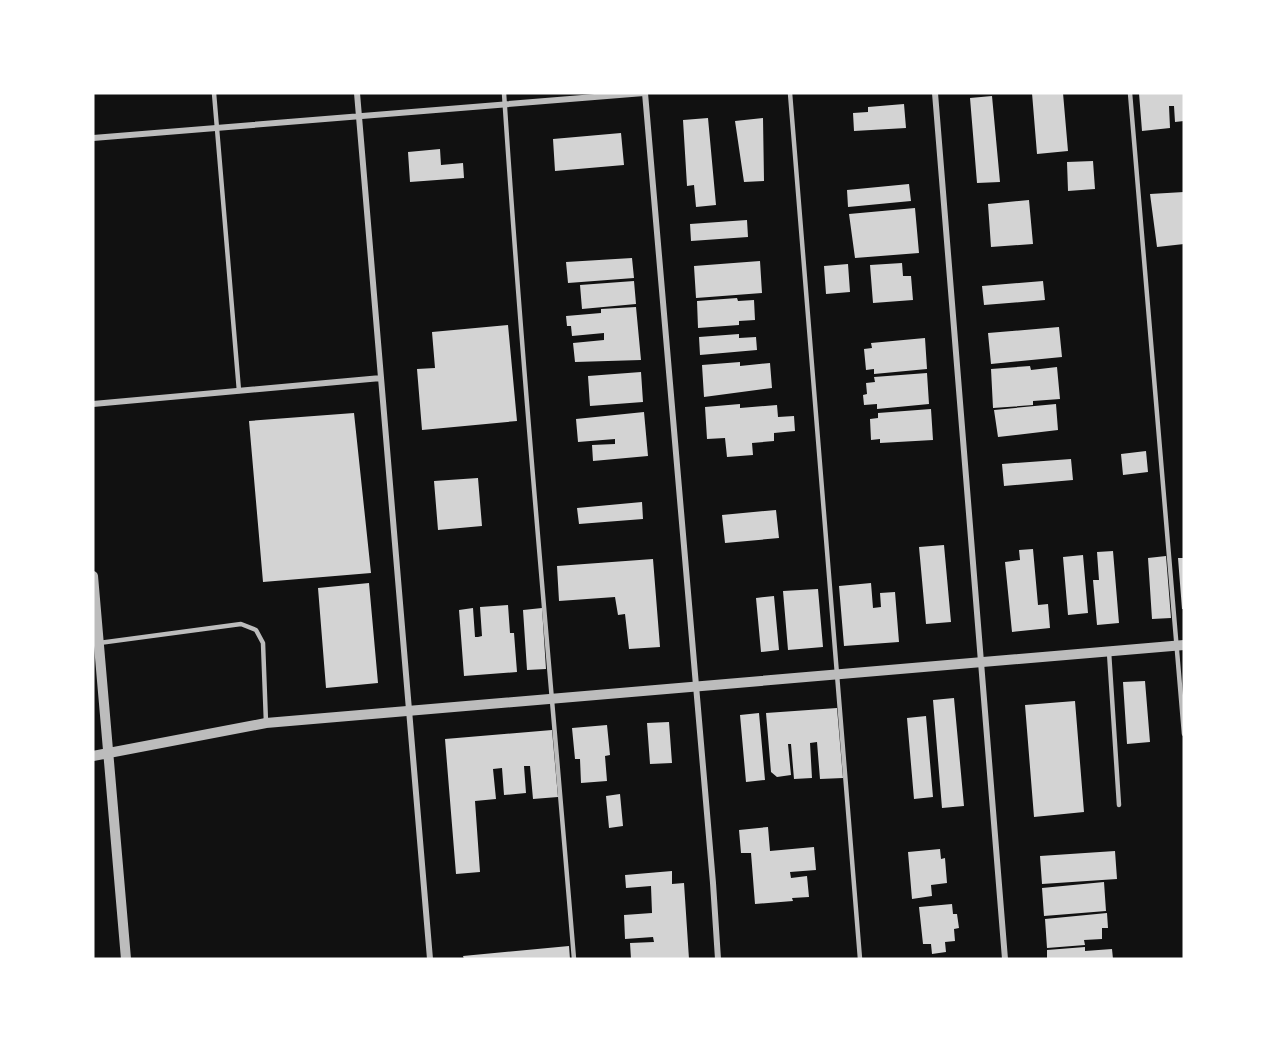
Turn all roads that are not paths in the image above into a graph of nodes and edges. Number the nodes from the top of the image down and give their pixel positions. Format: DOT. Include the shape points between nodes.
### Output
graph roads {
  1 [pos="214,93"];
  2 [pos="357,93"];
  3 [pos="504,93"];
  4 [pos="645,93"];
  5 [pos="790,93"];
  6 [pos="935,93"];
  7 [pos="1130,93"];
  8 [pos="504,104"];
  9 [pos="359,116"];
  10 [pos="217,128"];
  11 [pos="93,138"];
  12 [pos="381,378"];
  13 [pos="239,391"];
  14 [pos="93,404"];
  15 [pos="93,576"];
  16 [pos="98,643"];
  17 [pos="1180,645"];
  18 [pos="1109,651"];
  19 [pos="981,661"];
  20 [pos="838,673"];
  21 [pos="696,685"];
  22 [pos="552,698"];
  23 [pos="411,710"];
  24 [pos="1183,710"];
  25 [pos="266,723"];
  26 [pos="1184,734"];
  27 [pos="109,753"];
  28 [pos="93,756"];
  29 [pos="1119,805"];
  30 [pos="126,959"];
  31 [pos="430,959"];
  32 [pos="574,959"];
  33 [pos="718,959"];
  34 [pos="860,959"];
  35 [pos="1005,959"];
  1 -- 10 [label="lane"];
  2 -- 9 [label="street"];
  3 -- 8 [label="lane"];
  4 -- 8 [label="street"];
  4 -- 21 [label="street"];
  5 -- 20 [label="lane"];
  6 -- 19 [label="street"];
  7 -- 17 [label="lane"];
  8 -- 9 [label="street"];
  8 -- 22 [label="lane"];
  9 -- 10 [label="street"];
  9 -- 12 [label="street"];
  10 -- 11 [label="street"];
  10 -- 13 [label="lane"];
  12 -- 13 [label="street"];
  12 -- 23 [label="street"];
  13 -- 14 [label="street"];
  15 -- 16 [label="street"];
  16 -- 25 [label="lane" via="241,624 256,630 263,644"];
  16 -- 27 [label="street"];
  17 -- 18 [label="street"];
  17 -- 24 [label="lane"];
  18 -- 19 [label="street"];
  18 -- 29 [label="lane"];
  19 -- 20 [label="street"];
  19 -- 35 [label="street"];
  20 -- 21 [label="street"];
  20 -- 34 [label="lane"];
  21 -- 22 [label="street"];
  21 -- 33 [label="street"];
  22 -- 23 [label="street"];
  22 -- 32 [label="lane"];
  23 -- 25 [label="street"];
  23 -- 31 [label="street"];
  24 -- 26 [label="lane"];
  25 -- 27 [label="street"];
  27 -- 28 [label="street"];
  27 -- 30 [label="street"];
}
